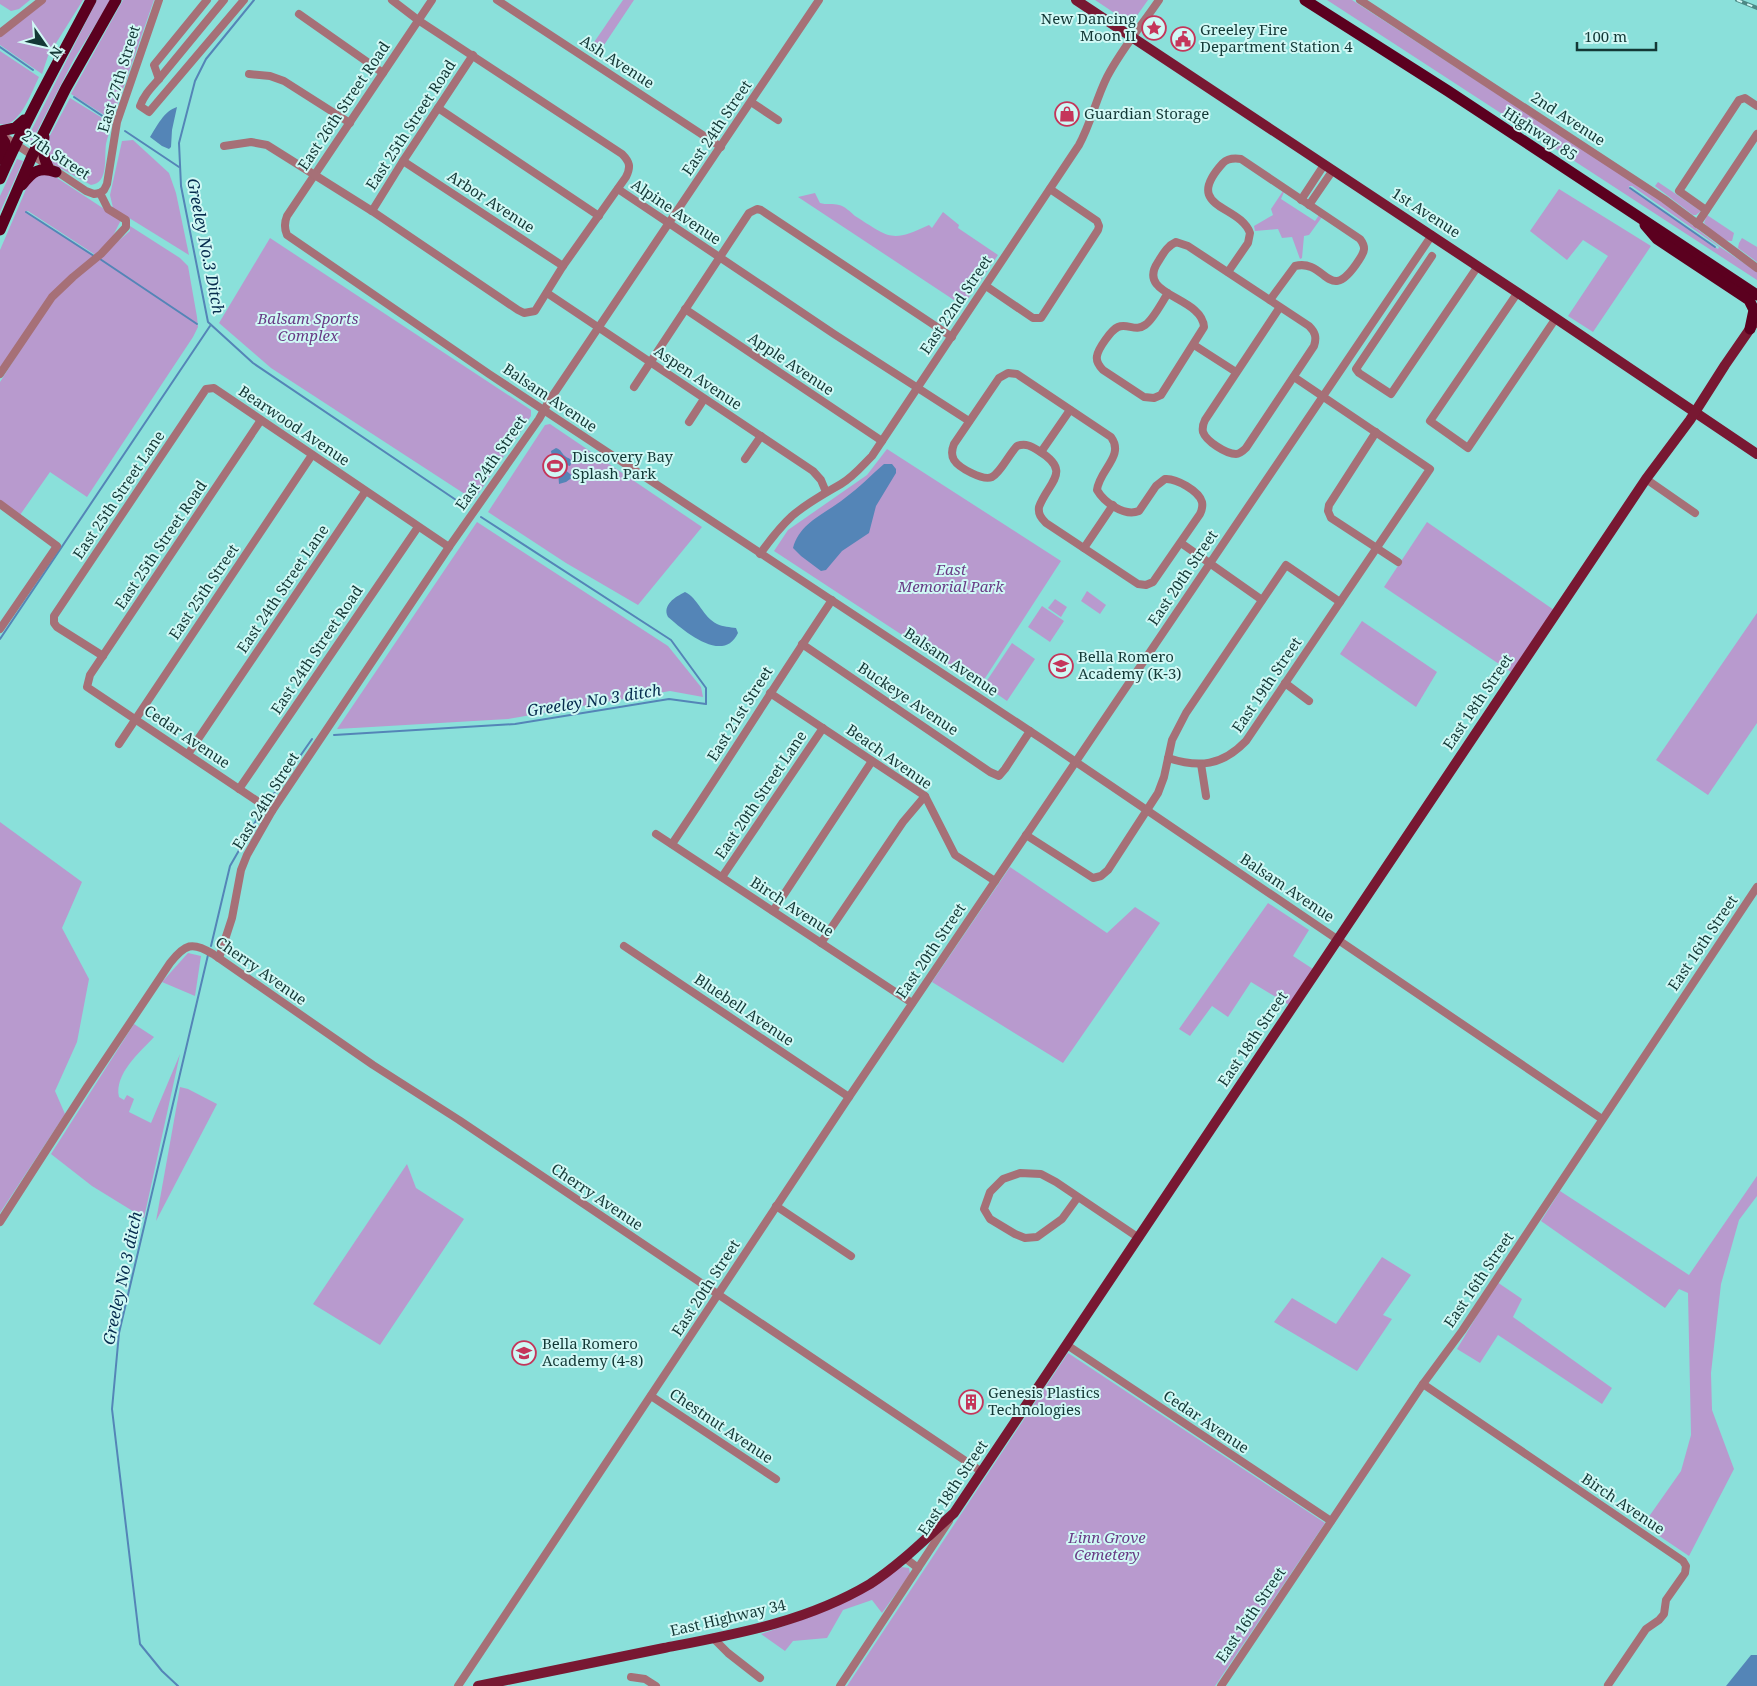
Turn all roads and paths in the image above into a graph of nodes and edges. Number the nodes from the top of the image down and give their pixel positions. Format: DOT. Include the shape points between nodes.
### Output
graph roads {
  1 [pos="42,0"];
  2 [pos="91,0"];
  3 [pos="116,0"];
  4 [pos="158,0"];
  5 [pos="207,0"];
  6 [pos="224,0"];
  7 [pos="244,0"];
  8 [pos="392,0"];
  9 [pos="432,0"];
  10 [pos="497,0"];
  11 [pos="819,0"];
  12 [pos="1076,0"];
  13 [pos="1159,0"];
  14 [pos="1305,0"];
  15 [pos="1360,0"];
  16 [pos="299,14"];
  17 [pos="418,20"];
  18 [pos="0,33"];
  19 [pos="1133,38"];
  20 [pos="473,55"];
  21 [pos="383,73"];
  22 [pos="249,74"];
  23 [pos="159,79"];
  24 [pos="751,102"];
  25 [pos="34,106"];
  26 [pos="1757,106"];
  27 [pos="438,108"];
  28 [pos="778,120"];
  29 [pos="350,123"];
  30 [pos="45,130"];
  31 [pos="0,133"];
  32 [pos="1757,134"];
  33 [pos="15,145"];
  34 [pos="224,146"];
  35 [pos="721,147"];
  36 [pos="32,156"];
  37 [pos="403,161"];
  38 [pos="1328,168"];
  39 [pos="52,169"];
  40 [pos="2,174"];
  41 [pos="315,175"];
  42 [pos="618,189"];
  43 [pos="1050,189"];
  44 [pos="100,193"];
  45 [pos="14,197"];
  46 [pos="1301,200"];
  47 [pos="1309,205"];
  48 [pos="1706,210"];
  49 [pos="372,211"];
  50 [pos="1636,214"];
  51 [pos="599,216"];
  52 [pos="669,224"];
  53 [pos="1697,224"];
  54 [pos="284,229"];
  55 [pos="0,230"];
  56 [pos="1432,235"];
  57 [pos="1432,256"];
  58 [pos="720,257"];
  59 [pos="564,266"];
  60 [pos="1478,266"];
  61 [pos="1757,268"];
  62 [pos="1228,272"];
  63 [pos="986,286"];
  64 [pos="1518,292"];
  65 [pos="547,293"];
  66 [pos="1168,293"];
  67 [pos="1757,294"];
  68 [pos="1270,300"];
  69 [pos="1280,307"];
  70 [pos="685,309"];
  71 [pos="1556,318"];
  72 [pos="1757,318"];
  73 [pos="1753,326"];
  74 [pos="599,327"];
  75 [pos="952,337"];
  76 [pos="1194,345"];
  77 [pos="649,362"];
  78 [pos="1236,372"];
  79 [pos="0,374"];
  80 [pos="1294,376"];
  81 [pos="634,387"];
  82 [pos="918,388"];
  83 [pos="206,389"];
  84 [pos="1323,396"];
  85 [pos="704,399"];
  86 [pos="545,410"];
  87 [pos="1070,410"];
  88 [pos="1696,412"];
  89 [pos="261,420"];
  90 [pos="969,421"];
  91 [pos="689,422"];
  92 [pos="1376,432"];
  93 [pos="761,436"];
  94 [pos="882,442"];
  95 [pos="1042,452"];
  96 [pos="1757,454"];
  97 [pos="312,455"];
  98 [pos="745,459"];
  99 [pos="1646,478"];
  100 [pos="365,492"];
  101 [pos="826,492"];
  102 [pos="0,504"];
  103 [pos="1113,505"];
  104 [pos="1696,513"];
  105 [pos="418,527"];
  106 [pos="1180,544"];
  107 [pos="449,547"];
  108 [pos="1084,548"];
  109 [pos="1376,548"];
  110 [pos="760,554"];
  111 [pos="1398,562"];
  112 [pos="1210,563"];
  113 [pos="832,600"];
  114 [pos="1262,600"];
  115 [pos="1340,602"];
  116 [pos="0,629"];
  117 [pos="802,644"];
  118 [pos="103,656"];
  119 [pos="1285,683"];
  120 [pos="87,686"];
  121 [pos="770,693"];
  122 [pos="1309,701"];
  123 [pos="136,719"];
  124 [pos="823,728"];
  125 [pos="1030,731"];
  126 [pos="119,744"];
  127 [pos="188,754"];
  128 [pos="1168,758"];
  129 [pos="872,761"];
  130 [pos="1076,761"];
  131 [pos="1201,764"];
  132 [pos="240,789"];
  133 [pos="925,796"];
  134 [pos="1206,796"];
  135 [pos="1146,810"];
  136 [pos="272,811"];
  137 [pos="656,834"];
  138 [pos="1026,835"];
  139 [pos="672,844"];
  140 [pos="722,877"];
  141 [pos="995,881"];
  142 [pos="1757,887"];
  143 [pos="772,911"];
  144 [pos="1338,939"];
  145 [pos="821,943"];
  146 [pos="624,946"];
  147 [pos="219,958"];
  148 [pos="912,1003"];
  149 [pos="849,1097"];
  150 [pos="1602,1119"];
  151 [pos="1078,1196"];
  152 [pos="776,1206"];
  153 [pos="0,1222"];
  154 [pos="1139,1238"];
  155 [pos="851,1256"];
  156 [pos="718,1296"];
  157 [pos="1067,1345"];
  158 [pos="1423,1384"];
  159 [pos="652,1396"];
  160 [pos="982,1472"];
  161 [pos="776,1479"];
  162 [pos="954,1513"];
  163 [pos="1331,1521"];
  164 [pos="905,1558"];
  165 [pos="918,1568"];
  166 [pos="713,1638"];
  167 [pos="631,1677"];
  168 [pos="760,1678"];
  169 [pos="1608,1684"];
  170 [pos="458,1686"];
  171 [pos="478,1686"];
  172 [pos="656,1686"];
  173 [pos="840,1686"];
  174 [pos="1221,1686"];
  1 -- 18 [label="street"];
  2 -- 25 [label="highway"];
  3 -- 30 [label="highway"];
  4 -- 44 [label="street, East 27th Street" via="115,131 107,184"];
  5 -- 23 [label="street" via="154,65"];
  6 -- 23 [label="street"];
  7 -- 23 [label="street" via="149,112 140,106"];
  8 -- 17 [label="street, Alpine Avenue"];
  9 -- 17 [label="street, East 26th Street Road"];
  10 -- 35 [label="street, Ash Avenue"];
  11 -- 24 [label="street, East 24th Street"];
  12 -- 19 [label="main road, 1st Avenue"];
  13 -- 19 [label="street, East 22nd Street"];
  14 -- 50 [label="highway, Highway 85"];
  15 -- 53 [label="street, 2nd Avenue" via="1648,188"];
  16 -- 21 [label="street"];
  17 -- 20 [label="street, Alpine Avenue"];
  17 -- 21 [label="street, East 26th Street Road"];
  19 -- 38 [label="main road, 1st Avenue"];
  19 -- 43 [label="street, East 22nd Street" via="1106,79 1079,145"];
  20 -- 27 [label="street, East 25th Street Road"];
  20 -- 42 [label="street, Alpine Avenue" via="626,158 630,170"];
  21 -- 29 [label="street, East 26th Street Road"];
  22 -- 29 [label="street" via="284,81"];
  24 -- 28 [label="street"];
  24 -- 35 [label="street, East 24th Street"];
  25 -- 31 [label="highway" via="21,124"];
  25 -- 33 [label="highway"];
  26 -- 48 [label="street" via="1745,98 1739,100 1679,191"];
  27 -- 37 [label="street, East 25th Street Road"];
  27 -- 51 [label="street"];
  29 -- 41 [label="street, East 26th Street Road"];
  30 -- 36 [label="highway"];
  30 -- 39 [label="highway" via="43,157"];
  31 -- 33 [label="street, 27th Street"];
  31 -- 40 [label="highway" via="6,152"];
  32 -- 48 [label="street"];
  33 -- 36 [label="street, 27th Street"];
  33 -- 40 [label="highway"];
  34 -- 41 [label="street" via="251,142 267,145"];
  35 -- 52 [label="street, East 24th Street"];
  36 -- 39 [label="street, 27th Street"];
  36 -- 45 [label="highway"];
  37 -- 49 [label="street, East 25th Street Road"];
  37 -- 59 [label="street, Arbor Avenue"];
  38 -- 46 [label="street"];
  38 -- 47 [label="street"];
  38 -- 56 [label="main road, 1st Avenue"];
  39 -- 44 [label="street, 27th Street" via="86,191"];
  39 -- 45 [label="highway" via="37,171"];
  41 -- 49 [label="street"];
  41 -- 54 [label="street, East 26th Street Road" via="287,216"];
  42 -- 51 [label="street"];
  42 -- 52 [label="street, Alpine Avenue"];
  43 -- 63 [label="street, East 22nd Street"];
  43 -- 63 [label="street" via="1096,221 1098,230 1041,318 1037,319"];
  44 -- 79 [label="street" via="108,209 126,220 126,227 52,297"];
  45 -- 55 [label="highway"];
  46 -- 47 [label="street"];
  46 -- 62 [label="street" via="1241,160 1231,158 1222,164 1210,182 1209,196 1245,223 1250,233 1248,243"];
  47 -- 68 [label="street" via="1360,238 1365,249 1344,280 1330,279 1306,264 1295,266"];
  48 -- 53 [label="street"];
  49 -- 65 [label="street" via="524,313 535,311"];
  50 -- 67 [label="highway, Highway 85"];
  50 -- 73 [label="highway" via="1657,239 1749,300 1754,310"];
  51 -- 59 [label="street"];
  52 -- 58 [label="street, Alpine Avenue"];
  52 -- 74 [label="street, East 24th Street"];
  53 -- 61 [label="street, 2nd Avenue"];
  54 -- 86 [label="street, Balsam Avenue" via="294,241"];
  56 -- 60 [label="main road, 1st Avenue"];
  56 -- 84 [label="street, East 20th Street"];
  57 -- 60 [label="street" via="1356,369 1391,394"];
  58 -- 70 [label="street"];
  58 -- 75 [label="street" via="749,213 761,210"];
  58 -- 82 [label="street, Alpine Avenue"];
  59 -- 65 [label="street"];
  60 -- 64 [label="main road, 1st Avenue"];
  62 -- 66 [label="street" via="1188,246 1176,242 1168,247 1153,270 1153,281"];
  62 -- 68 [label="street"];
  63 -- 75 [label="street, East 22nd Street"];
  64 -- 71 [label="main road, 1st Avenue"];
  64 -- 71 [label="street" via="1430,422 1468,448"];
  65 -- 74 [label="street, Aspen Avenue"];
  66 -- 76 [label="street" via="1202,317 1204,327"];
  66 -- 76 [label="street" via="1145,325 1113,330 1098,353 1099,365 1144,396 1154,398 1161,394"];
  68 -- 69 [label="street"];
  69 -- 78 [label="street"];
  69 -- 80 [label="street" via="1309,326 1315,334 1316,342"];
  70 -- 77 [label="street"];
  70 -- 94 [label="street, Apple Avenue"];
  71 -- 88 [label="main road, 1st Avenue"];
  72 -- 73 [label="main road, East 18th Street"];
  73 -- 88 [label="main road, East 18th Street"];
  74 -- 77 [label="street, Aspen Avenue"];
  74 -- 86 [label="street, East 24th Street"];
  75 -- 82 [label="street, East 22nd Street"];
  76 -- 78 [label="street"];
  77 -- 81 [label="street"];
  77 -- 85 [label="street, Aspen Avenue"];
  78 -- 80 [label="street" via="1202,428 1208,440 1235,454 1246,448"];
  80 -- 84 [label="street"];
  82 -- 90 [label="street, Alpine Avenue"];
  82 -- 94 [label="street, East 22nd Street"];
  83 -- 89 [label="street, Bearwood Avenue" via="214,388"];
  83 -- 118 [label="street, East 25th Street Lane" via="54,616 58,627"];
  84 -- 92 [label="street"];
  84 -- 112 [label="street, East 20th Street"];
  85 -- 91 [label="street"];
  85 -- 93 [label="street, Aspen Avenue"];
  86 -- 107 [label="street, East 24th Street"];
  86 -- 110 [label="street, Balsam Avenue"];
  87 -- 90 [label="street" via="1017,374 1008,372 999,378"];
  87 -- 95 [label="street"];
  87 -- 103 [label="street" via="1115,442 1116,451 1097,487 1101,496"];
  88 -- 96 [label="main road, 1st Avenue"];
  88 -- 99 [label="main road, East 18th Street"];
  89 -- 97 [label="street, Bearwood Avenue"];
  89 -- 118 [label="street, East 25th Street Road"];
  90 -- 95 [label="street" via="952,453 955,461 980,478 995,475 1017,446 1026,444"];
  92 -- 109 [label="street" via="1328,511 1331,518"];
  92 -- 109 [label="street, East 19th Street" via="1430,469"];
  93 -- 98 [label="street"];
  93 -- 101 [label="street, Aspen Avenue" via="813,471"];
  94 -- 101 [label="street, East 22nd Street" via="854,474"];
  95 -- 108 [label="street" via="1053,461 1058,472 1040,503 1040,516"];
  97 -- 100 [label="street, Bearwood Avenue"];
  97 -- 123 [label="street, East 25th Street"];
  99 -- 104 [label="street"];
  99 -- 144 [label="main road, East 18th Street"];
  100 -- 105 [label="street"];
  100 -- 127 [label="street, East 24th Street Lane"];
  101 -- 110 [label="street, East 22nd Street" via="787,521"];
  102 -- 116 [label="street" via="57,546"];
  103 -- 106 [label="street" via="1133,513 1141,508 1160,482 1176,480 1197,494 1203,504"];
  103 -- 108 [label="street"];
  105 -- 107 [label="street"];
  105 -- 132 [label="street, East 24th Street Road"];
  106 -- 108 [label="street" via="1156,579 1146,585 1138,584"];
  106 -- 112 [label="street"];
  107 -- 136 [label="street, East 24th Street"];
  109 -- 111 [label="street"];
  109 -- 115 [label="street, East 19th Street"];
  110 -- 113 [label="street, Balsam Avenue"];
  112 -- 114 [label="street"];
  112 -- 130 [label="street, East 20th Street"];
  113 -- 117 [label="street, East 21st Street"];
  113 -- 125 [label="street, Balsam Avenue"];
  114 -- 115 [label="street" via="1286,565"];
  114 -- 128 [label="street" via="1186,713 1172,740"];
  115 -- 119 [label="street, East 19th Street"];
  117 -- 121 [label="street, East 21st Street"];
  117 -- 125 [label="street, Buckeye Avenue" via="999,776"];
  118 -- 120 [label="street, East 25th Street Road" via="90,675"];
  119 -- 122 [label="street"];
  119 -- 131 [label="street, East 19th Street" via="1238,749 1216,762"];
  120 -- 123 [label="street, Cedar Avenue"];
  121 -- 124 [label="street, Beach Avenue"];
  121 -- 139 [label="street, East 21st Street"];
  123 -- 126 [label="street, East 25th Street"];
  123 -- 127 [label="street, Cedar Avenue"];
  124 -- 129 [label="street, Beach Avenue"];
  124 -- 140 [label="street, East 20th Street Lane"];
  125 -- 130 [label="street, Balsam Avenue"];
  127 -- 132 [label="street, Cedar Avenue"];
  128 -- 131 [label="street, East 19th Street"];
  128 -- 135 [label="street" via="1158,793"];
  129 -- 133 [label="street, Beach Avenue"];
  129 -- 143 [label="street"];
  130 -- 135 [label="street, Balsam Avenue"];
  130 -- 138 [label="street, East 20th Street"];
  131 -- 134 [label="street"];
  132 -- 136 [label="street, Cedar Avenue"];
  133 -- 141 [label="street, Beach Avenue" via="955,855"];
  133 -- 145 [label="street" via="903,822"];
  135 -- 138 [label="street" via="1108,870 1094,878"];
  135 -- 144 [label="street, Balsam Avenue"];
  136 -- 147 [label="street, East 24th Street" via="246,855"];
  137 -- 139 [label="street, Birch Avenue"];
  138 -- 141 [label="street, East 20th Street"];
  139 -- 140 [label="street, Birch Avenue"];
  140 -- 143 [label="street, Birch Avenue"];
  141 -- 148 [label="street, East 20th Street"];
  142 -- 150 [label="street, East 16th Street"];
  143 -- 145 [label="street, Birch Avenue"];
  144 -- 150 [label="street, Balsam Avenue"];
  144 -- 154 [label="main road, East 18th Street"];
  145 -- 148 [label="street, Birch Avenue"];
  146 -- 149 [label="street, Bluebell Avenue"];
  147 -- 153 [label="street, Cherry Avenue" via="197,945 186,947 170,963"];
  147 -- 156 [label="street, Cherry Avenue"];
  148 -- 149 [label="street, East 20th Street"];
  149 -- 152 [label="street, East 20th Street"];
  150 -- 158 [label="street, East 16th Street" via="1462,1331"];
  151 -- 151 [label="street" via="1041,1174 1020,1174 1002,1179 990,1192 984,1209 990,1219 1015,1234 1037,1237 1062,1219"];
  151 -- 154 [label="street"];
  152 -- 155 [label="street"];
  152 -- 156 [label="street, East 20th Street"];
  154 -- 157 [label="main road, East 18th Street"];
  156 -- 159 [label="street, East 20th Street"];
  156 -- 160 [label="street, Cherry Avenue"];
  157 -- 160 [label="main road, East 18th Street"];
  157 -- 163 [label="street, Cedar Avenue"];
  158 -- 163 [label="street, East 16th Street"];
  158 -- 169 [label="street, Birch Avenue" via="1683,1560 1685,1573 1666,1600 1664,1614 1646,1629"];
  159 -- 161 [label="street, Chestnut Avenue"];
  159 -- 170 [label="street, East 20th Street"];
  160 -- 162 [label="main road, East 18th Street"];
  162 -- 164 [label="main road, East Highway 34"];
  162 -- 165 [label="street, East 18th Street"];
  163 -- 174 [label="street, East 16th Street"];
  164 -- 165 [label="street"];
  164 -- 166 [label="main road, East Highway 34" via="870,1584 807,1614"];
  165 -- 173 [label="street, East 18th Street"];
  166 -- 168 [label="street"];
  166 -- 171 [label="main road, East Highway 34"];
  167 -- 172 [label="street" via="645,1679"];
}
